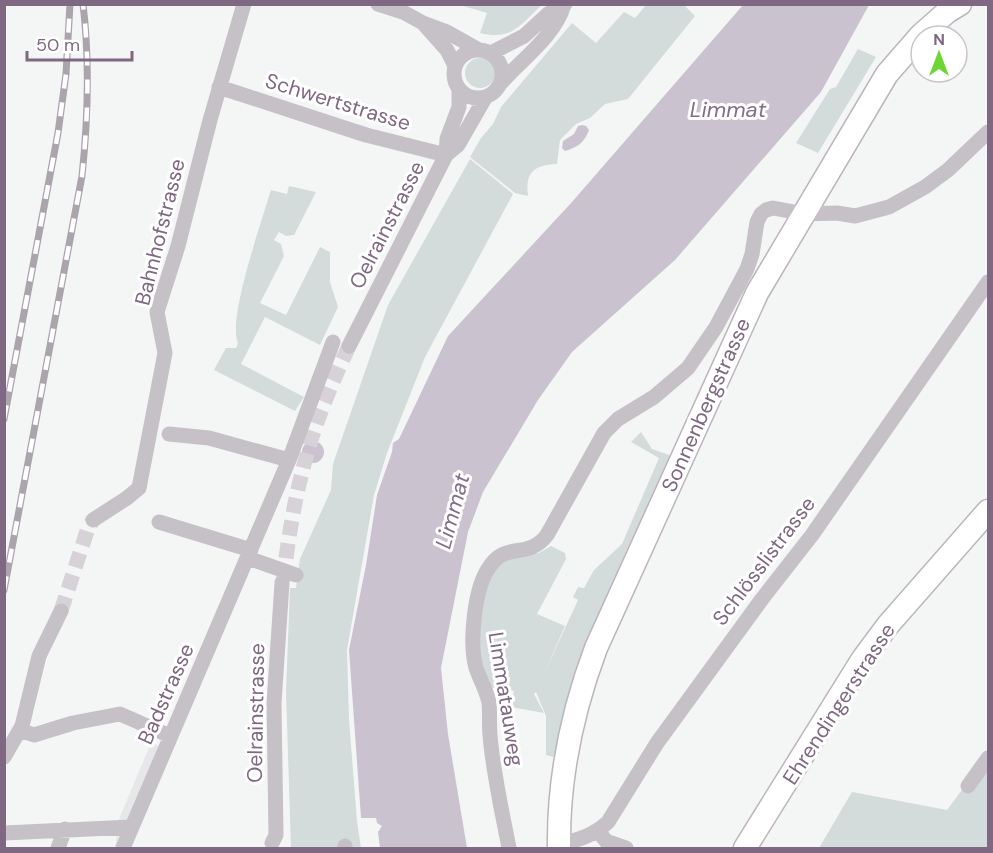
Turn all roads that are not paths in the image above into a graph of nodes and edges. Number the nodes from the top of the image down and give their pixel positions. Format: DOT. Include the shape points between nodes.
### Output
graph roads {
  1 [pos="244,4"];
  2 [pos="378,4"];
  3 [pos="564,5"];
  4 [pos="950,7"];
  5 [pos="423,23"];
  6 [pos="485,52"];
  7 [pos="455,66"];
  8 [pos="502,82"];
  9 [pos="219,87"];
  10 [pos="459,90"];
  11 [pos="485,98"];
  12 [pos="988,132"];
  13 [pos="446,155"];
  14 [pos="805,213"];
  15 [pos="988,282"];
  16 [pos="333,342"];
  17 [pos="349,346"];
  18 [pos="188,426"];
  19 [pos="169,434"];
  20 [pos="209,438"];
  21 [pos="289,460"];
  22 [pos="988,511"];
  23 [pos="93,520"];
  24 [pos="159,522"];
  25 [pos="250,554"];
  26 [pos="61,611"];
  27 [pos="20,730"];
  28 [pos="170,736"];
  29 [pos="4,757"];
  30 [pos="988,758"];
  31 [pos="968,786"];
  32 [pos="132,827"];
  33 [pos="65,829"];
  34 [pos="598,831"];
  35 [pos="4,833"];
  36 [pos="272,843"];
  37 [pos="559,847"];
  38 [pos="58,849"];
  39 [pos="123,849"];
  40 [pos="509,849"];
  41 [pos="626,849"];
  42 [pos="745,849"];
  1 -- 9 [label="street, Bahnhofstrasse"];
  2 -- 5 [label="street"];
  3 -- 6 [label="street" via="524,36"];
  3 -- 8 [label="street" via="560,19"];
  4 -- 14 [label="main road, Sonnenbergstrasse" via="887,74"];
  5 -- 6 [label="street"];
  5 -- 7 [label="street" via="447,50"];
  6 -- 7 [label="street" via="464,54"];
  6 -- 8 [label="street" via="501,66"];
  7 -- 10 [label="street"];
  8 -- 11 [label="street"];
  9 -- 13 [label="street, Schwertstrasse" via="366,135"];
  9 -- 23 [label="street, Bahnhofstrasse" via="157,312 165,353 139,488"];
  10 -- 11 [label="street" via="471,98"];
  10 -- 13 [label="street, Oelrainstrasse" via="459,106 447,139"];
  11 -- 13 [label="street, Oelrainstrasse" via="458,145"];
  12 -- 14 [label="street" via="948,170 889,207 855,216"];
  13 -- 17 [label="street, Oelrainstrasse"];
  14 -- 37 [label="main road, Sonnenbergstrasse" via="757,293 596,648 576,707 563,777"];
  14 -- 40 [label="street, Limmatauweg" via="773,208 760,214 747,269 716,327 688,368 604,433 541,544 503,553 483,576 472,644 489,700 490,736"];
  15 -- 34 [label="street, Schlösslistrasse" via="812,536 657,743 608,822"];
  16 -- 21 [label="street, Badstrasse"];
  18 -- 20 [label="street"];
  19 -- 20 [label="street"];
  20 -- 21 [label="street"];
  21 -- 25 [label="street, Badstrasse"];
  22 -- 42 [label="main road, Ehrendingerstrasse" via="862,660"];
  24 -- 25 [label="street"];
  25 -- 28 [label="street, Badstrasse"];
  25 -- 36 [label="street, Oelrainstrasse" via="280,576 274,703 276,835"];
  26 -- 27 [label="street" via="39,656"];
  27 -- 28 [label="street" via="34,735 120,714"];
  27 -- 29 [label="street"];
  28 -- 32 [label="street, Badstrasse"];
  30 -- 31 [label="street"];
  32 -- 33 [label="street"];
  32 -- 39 [label="street, Badstrasse"];
  33 -- 35 [label="street"];
  33 -- 38 [label="street"];
  34 -- 37 [label="street"];
  34 -- 41 [label="street" via="606,842"];
}
